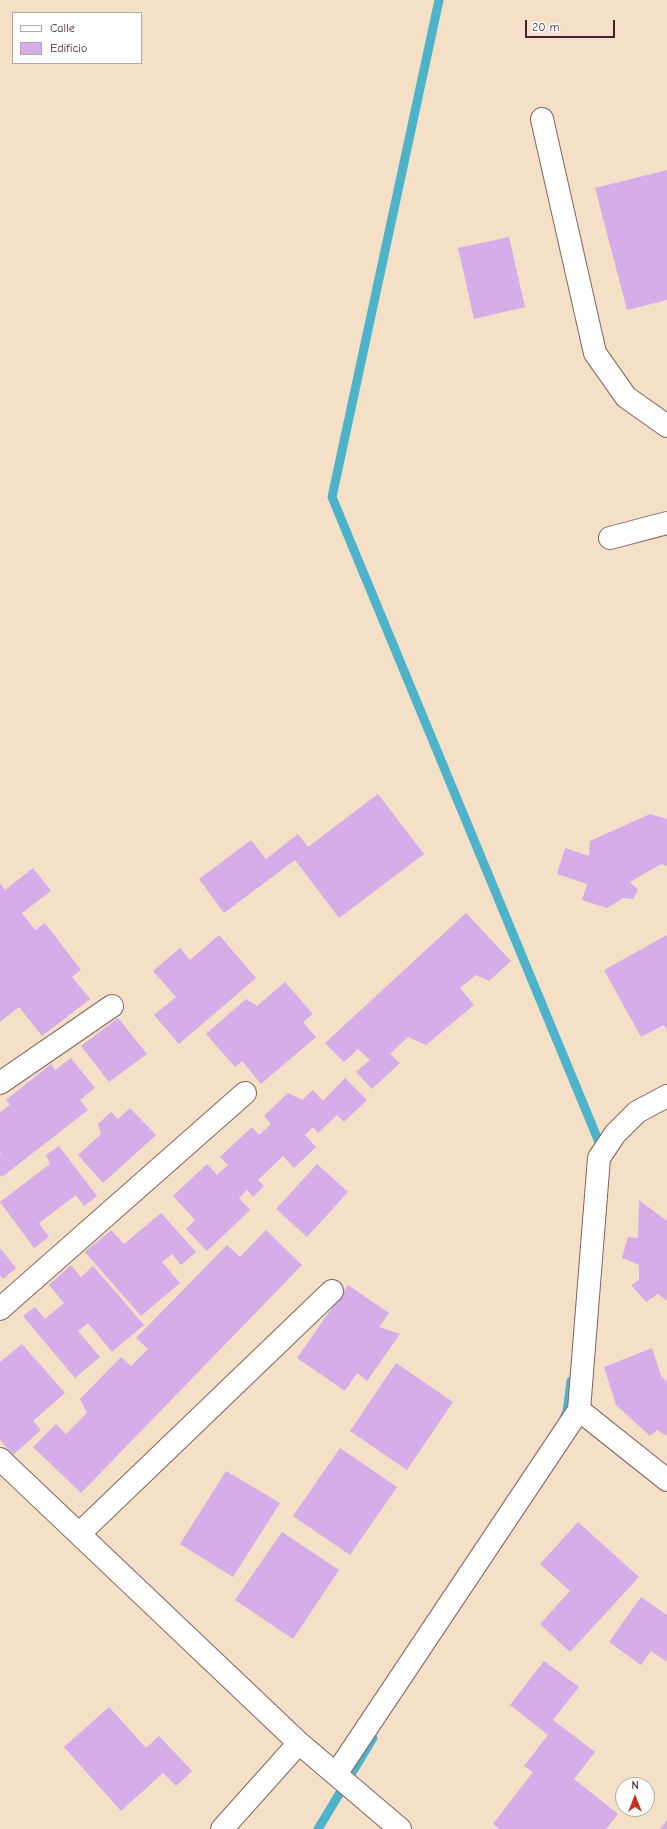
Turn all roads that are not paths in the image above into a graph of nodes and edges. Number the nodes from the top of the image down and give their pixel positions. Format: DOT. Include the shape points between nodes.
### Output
graph roads {
  1 [pos="542,119"];
  2 [pos="667,426"];
  3 [pos="667,523"];
  4 [pos="610,538"];
  5 [pos="112,1006"];
  6 [pos="0,1083"];
  7 [pos="245,1093"];
  8 [pos="667,1096"];
  9 [pos="332,1291"];
  10 [pos="0,1309"];
  11 [pos="579,1410"];
  12 [pos="0,1459"];
  13 [pos="667,1480"];
  14 [pos="79,1534"];
  15 [pos="299,1744"];
  16 [pos="336,1775"];
  17 [pos="222,1829"];
  18 [pos="400,1829"];
  1 -- 2 [label="street" via="595,353 626,397"];
  3 -- 4 [label="street"];
  5 -- 6 [label="street"];
  7 -- 10 [label="street"];
  8 -- 11 [label="street" via="637,1112 615,1134 598,1158"];
  9 -- 14 [label="street"];
  11 -- 13 [label="street"];
  11 -- 16 [label="street"];
  12 -- 14 [label="street"];
  14 -- 15 [label="street"];
  15 -- 16 [label="street"];
  15 -- 17 [label="street"];
  16 -- 18 [label="street"];
}
